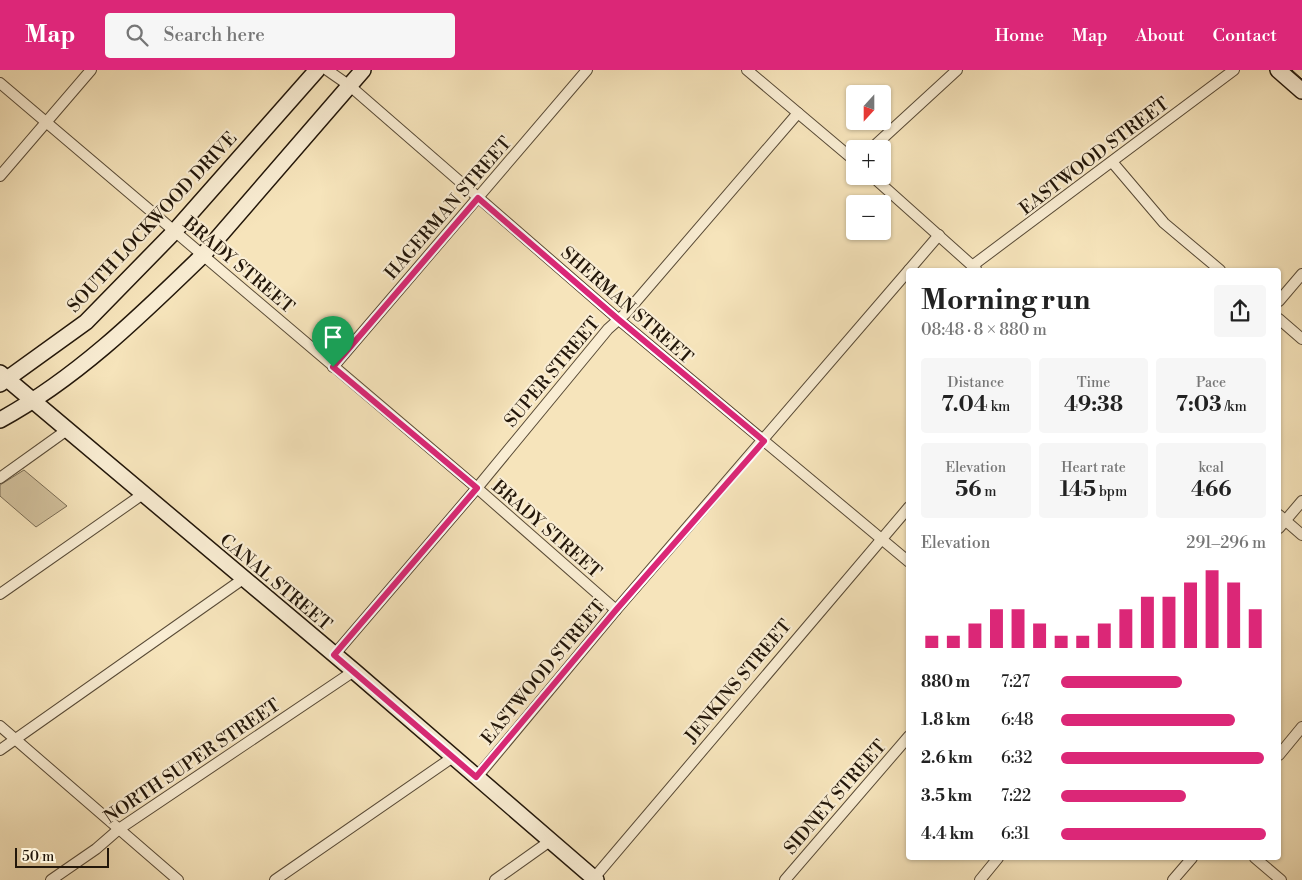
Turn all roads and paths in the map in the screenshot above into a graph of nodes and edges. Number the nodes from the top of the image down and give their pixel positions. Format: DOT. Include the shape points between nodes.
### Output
graph roads {
  1 [pos="91,70"];
  2 [pos="317,70"];
  3 [pos="326,70"];
  4 [pos="363,70"];
  5 [pos="587,70"];
  6 [pos="747,70"];
  7 [pos="957,70"];
  8 [pos="1234,70"];
  9 [pos="1278,70"];
  10 [pos="0,83"];
  11 [pos="350,86"];
  12 [pos="1302,91"];
  13 [pos="798,113"];
  14 [pos="46,123"];
  15 [pos="881,140"];
  16 [pos="846,153"];
  17 [pos="1113,163"];
  18 [pos="0,176"];
  19 [pos="882,185"];
  20 [pos="478,198"];
  21 [pos="174,232"];
  22 [pos="939,235"];
  23 [pos="203,255"];
  24 [pos="911,268"];
  25 [pos="975,268"];
  26 [pos="1218,268"];
  27 [pos="906,274"];
  28 [pos="1302,274"];
  29 [pos="1281,299"];
  30 [pos="618,319"];
  31 [pos="1281,321"];
  32 [pos="1302,339"];
  33 [pos="333,367"];
  34 [pos="3,379"];
  35 [pos="34,401"];
  36 [pos="0,420"];
  37 [pos="67,430"];
  38 [pos="764,441"];
  39 [pos="0,478"];
  40 [pos="477,488"];
  41 [pos="143,494"];
  42 [pos="1302,501"];
  43 [pos="906,510"];
  44 [pos="1281,521"];
  45 [pos="1302,535"];
  46 [pos="881,539"];
  47 [pos="906,560"];
  48 [pos="243,579"];
  49 [pos="0,594"];
  50 [pos="616,610"];
  51 [pos="334,655"];
  52 [pos="354,671"];
  53 [pos="0,726"];
  54 [pos="1302,727"];
  55 [pos="15,739"];
  56 [pos="906,739"];
  57 [pos="0,750"];
  58 [pos="1281,753"];
  59 [pos="453,757"];
  60 [pos="476,777"];
  61 [pos="119,829"];
  62 [pos="550,840"];
  63 [pos="996,860"];
  64 [pos="1190,860"];
  65 [pos="1257,860"];
  66 [pos="594,879"];
  67 [pos="51,880"];
  68 [pos="178,880"];
  69 [pos="275,880"];
  70 [pos="495,880"];
  71 [pos="785,880"];
  72 [pos="980,880"];
  73 [pos="1173,880"];
  74 [pos="1281,880"];
  1 -- 14 [label="street"];
  2 -- 21 [label="main road, SOUTH LOCKWOOD DRIVE"];
  3 -- 11 [label="street, SHERMAN STREET"];
  4 -- 11 [label="main road"];
  5 -- 20 [label="street, HAGERMAN STREET"];
  6 -- 13 [label="street"];
  7 -- 15 [label="street"];
  8 -- 17 [label="street, EASTWOOD STREET"];
  9 -- 12 [label="main road"];
  10 -- 14 [label="street, BRADY STREET"];
  11 -- 20 [label="street, SHERMAN STREET"];
  11 -- 23 [label="main road"];
  13 -- 16 [label="street"];
  13 -- 30 [label="street, SUPER STREET"];
  14 -- 18 [label="street"];
  14 -- 21 [label="street, BRADY STREET"];
  17 -- 25 [label="street, EASTWOOD STREET"];
  17 -- 26 [label="street" via="1164,223"];
  19 -- 22 [label="street"];
  20 -- 30 [label="street, SHERMAN STREET"];
  20 -- 33 [label="street, HAGERMAN STREET"];
  21 -- 23 [label="street, BRADY STREET"];
  21 -- 34 [label="main road, SOUTH LOCKWOOD DRIVE" via="86,322"];
  22 -- 24 [label="street, EASTWOOD STREET"];
  22 -- 25 [label="street"];
  23 -- 33 [label="street, BRADY STREET"];
  23 -- 35 [label="main road" via="114,340"];
  27 -- 38 [label="street, EASTWOOD STREET"];
  28 -- 29 [label="street"];
  30 -- 38 [label="street, SHERMAN STREET"];
  30 -- 40 [label="street, SUPER STREET"];
  31 -- 32 [label="street"];
  33 -- 40 [label="street, BRADY STREET"];
  34 -- 35 [label="main road, CANAL STREET"];
  35 -- 36 [label="main road"];
  35 -- 37 [label="main road, CANAL STREET"];
  37 -- 39 [label="street"];
  37 -- 41 [label="main road, CANAL STREET"];
  38 -- 46 [label="street, SHERMAN STREET"];
  38 -- 50 [label="street, EASTWOOD STREET"];
  40 -- 50 [label="street, BRADY STREET"];
  40 -- 51 [label="street, SUPER STREET"];
  41 -- 48 [label="main road, CANAL STREET"];
  41 -- 49 [label="street"];
  42 -- 44 [label="street"];
  43 -- 46 [label="street, JENKINS STREET"];
  44 -- 45 [label="street"];
  46 -- 47 [label="street, SHERMAN STREET"];
  46 -- 66 [label="street, JENKINS STREET"];
  48 -- 51 [label="main road, CANAL STREET"];
  48 -- 55 [label="street"];
  50 -- 60 [label="street, EASTWOOD STREET"];
  51 -- 52 [label="main road, CANAL STREET"];
  52 -- 59 [label="main road, CANAL STREET"];
  52 -- 61 [label="street, NORTH SUPER STREET"];
  53 -- 55 [label="street"];
  54 -- 58 [label="street"];
  55 -- 57 [label="street"];
  55 -- 61 [label="street"];
  56 -- 71 [label="street, SIDNEY STREET"];
  59 -- 60 [label="main road, CANAL STREET"];
  59 -- 69 [label="street"];
  60 -- 62 [label="main road, CANAL STREET"];
  61 -- 67 [label="street, NORTH SUPER STREET"];
  61 -- 68 [label="street"];
  62 -- 66 [label="main road, CANAL STREET"];
  62 -- 70 [label="street"];
  63 -- 72 [label="street"];
  64 -- 73 [label="street"];
  65 -- 74 [label="street"];
}
